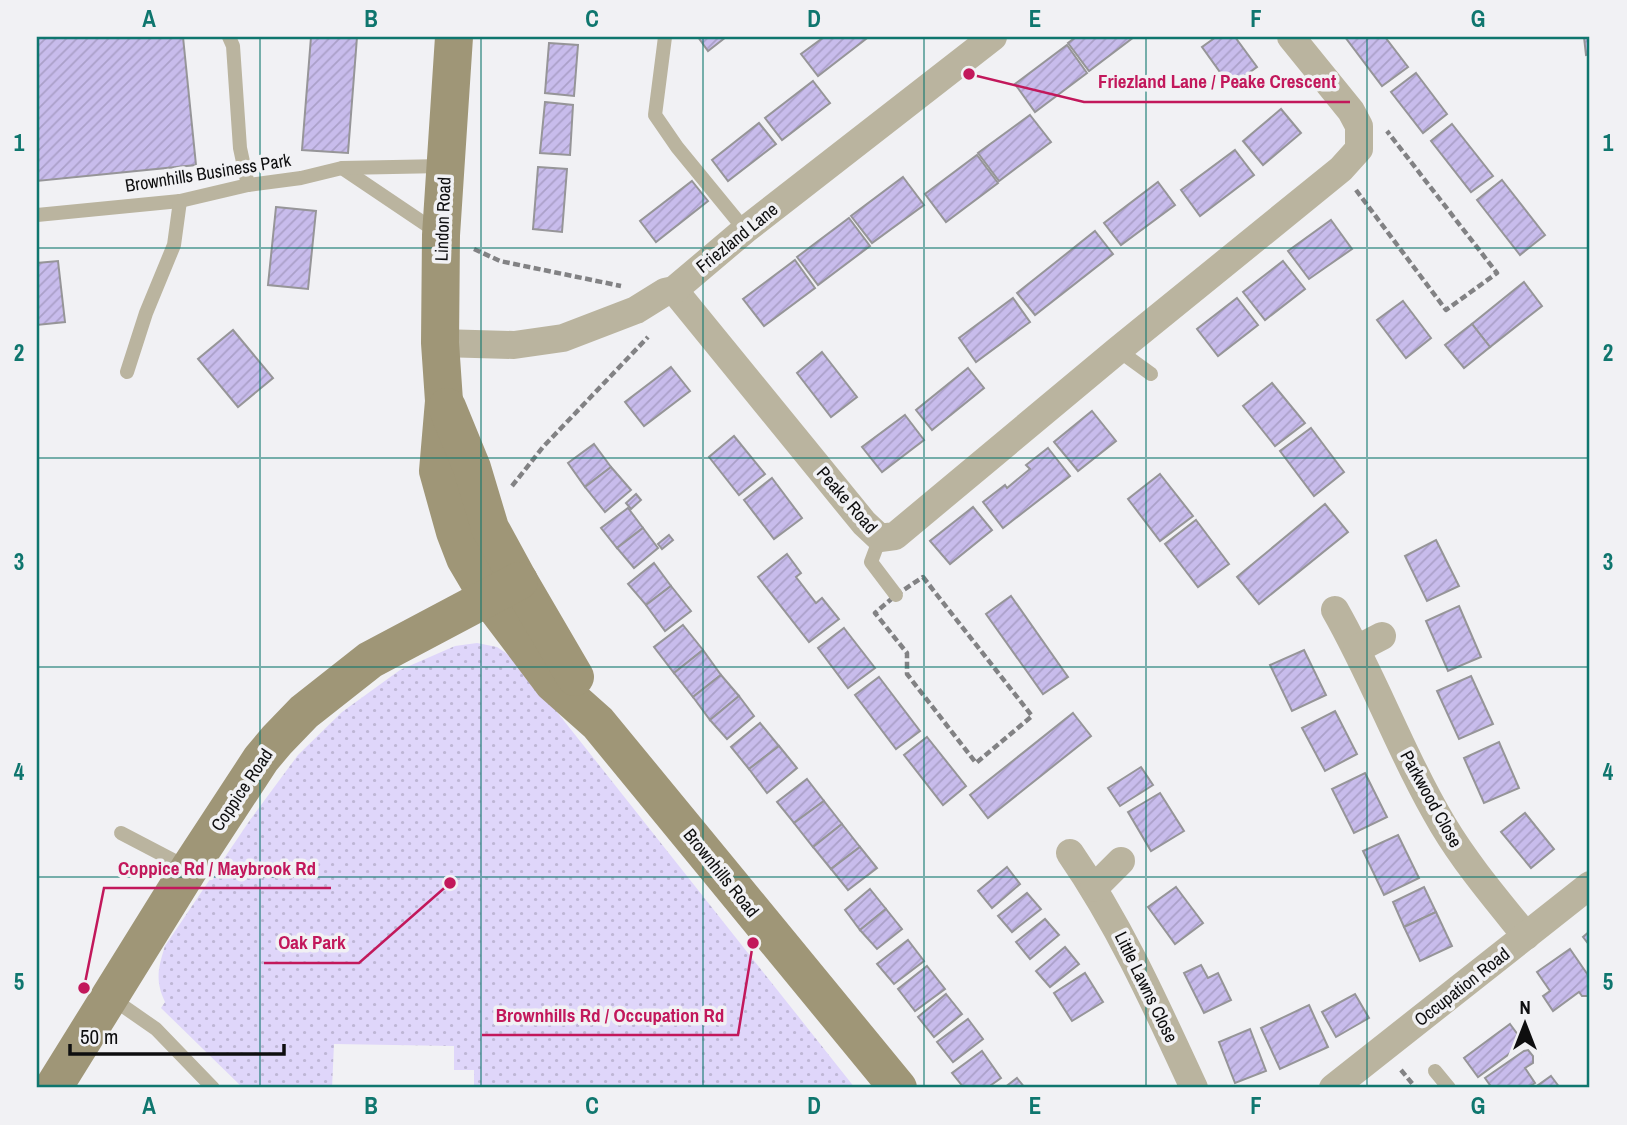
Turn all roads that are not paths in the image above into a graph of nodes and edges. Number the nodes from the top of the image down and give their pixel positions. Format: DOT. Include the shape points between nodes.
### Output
graph roads {
  1 [pos="229,37"];
  2 [pos="454,37"];
  3 [pos="665,37"];
  4 [pos="993,37"];
  5 [pos="1291,37"];
  6 [pos="445,166"];
  7 [pos="342,168"];
  8 [pos="248,185"];
  9 [pos="180,201"];
  10 [pos="37,215"];
  11 [pos="746,230"];
  12 [pos="441,235"];
  13 [pos="669,291"];
  14 [pos="440,344"];
  15 [pos="1118,350"];
  16 [pos="127,372"];
  17 [pos="1151,374"];
  18 [pos="880,538"];
  19 [pos="503,589"];
  20 [pos="896,596"];
  21 [pos="1335,610"];
  22 [pos="1382,636"];
  23 [pos="1357,649"];
  24 [pos="121,833"];
  25 [pos="1070,853"];
  26 [pos="1121,861"];
  27 [pos="189,869"];
  28 [pos="1590,885"];
  29 [pos="1094,888"];
  30 [pos="1526,936"];
  31 [pos="110,997"];
  32 [pos="192,1068"];
  33 [pos="1436,1071"];
  34 [pos="53,1088"];
  35 [pos="192,1088"];
  36 [pos="213,1088"];
  37 [pos="898,1088"];
  38 [pos="1195,1088"];
  39 [pos="1332,1088"];
  40 [pos="1449,1088"];
  1 -- 8 [label="lane"];
  2 -- 6 [label="main road, Lindon Road"];
  3 -- 11 [label="lane" via="655,115"];
  4 -- 11 [label="street, Friezland Lane"];
  5 -- 15 [label="street, Peake Road" via="1351,111 1359,127 1359,149 1341,169"];
  6 -- 7 [label="lane, Brownhills Business Park"];
  6 -- 12 [label="main road, Lindon Road"];
  7 -- 8 [label="lane, Brownhills Business Park"];
  7 -- 12 [label="lane"];
  8 -- 9 [label="lane, Brownhills Business Park"];
  9 -- 10 [label="lane, Brownhills Business Park"];
  9 -- 16 [label="lane" via="174,245"];
  11 -- 13 [label="street, Friezland Lane"];
  12 -- 14 [label="main road, Lindon Road"];
  13 -- 14 [label="street, Friezland Lane" via="636,310 563,338 514,345"];
  13 -- 18 [label="street, Peake Road"];
  14 -- 19 [label="main road, Lindon Road" via="444,401 438,471 465,558"];
  15 -- 17 [label="lane"];
  15 -- 18 [label="street, Peake Road" via="895,536"];
  18 -- 20 [label="lane" via="871,562"];
  19 -- 27 [label="main road, Coppice Road" via="370,660 304,712 261,759"];
  19 -- 37 [label="main road, Brownhills Road" via="554,683 598,723"];
  21 -- 23 [label="street, Parkwood Close"];
  22 -- 23 [label="street"];
  23 -- 30 [label="street, Parkwood Close" via="1443,825"];
  24 -- 27 [label="lane"];
  25 -- 29 [label="street, Little Lawns Close"];
  26 -- 29 [label="street"];
  27 -- 31 [label="main road, Coppice Road"];
  28 -- 30 [label="street, Occupation Road"];
  29 -- 38 [label="street, Little Lawns Close" via="1131,953"];
  30 -- 39 [label="street, Occupation Road"];
  31 -- 32 [label="lane" via="156,1029"];
  31 -- 34 [label="main road, Coppice Road"];
  32 -- 35 [label="lane"];
  32 -- 36 [label="lane"];
  33 -- 40 [label="lane"];
}
